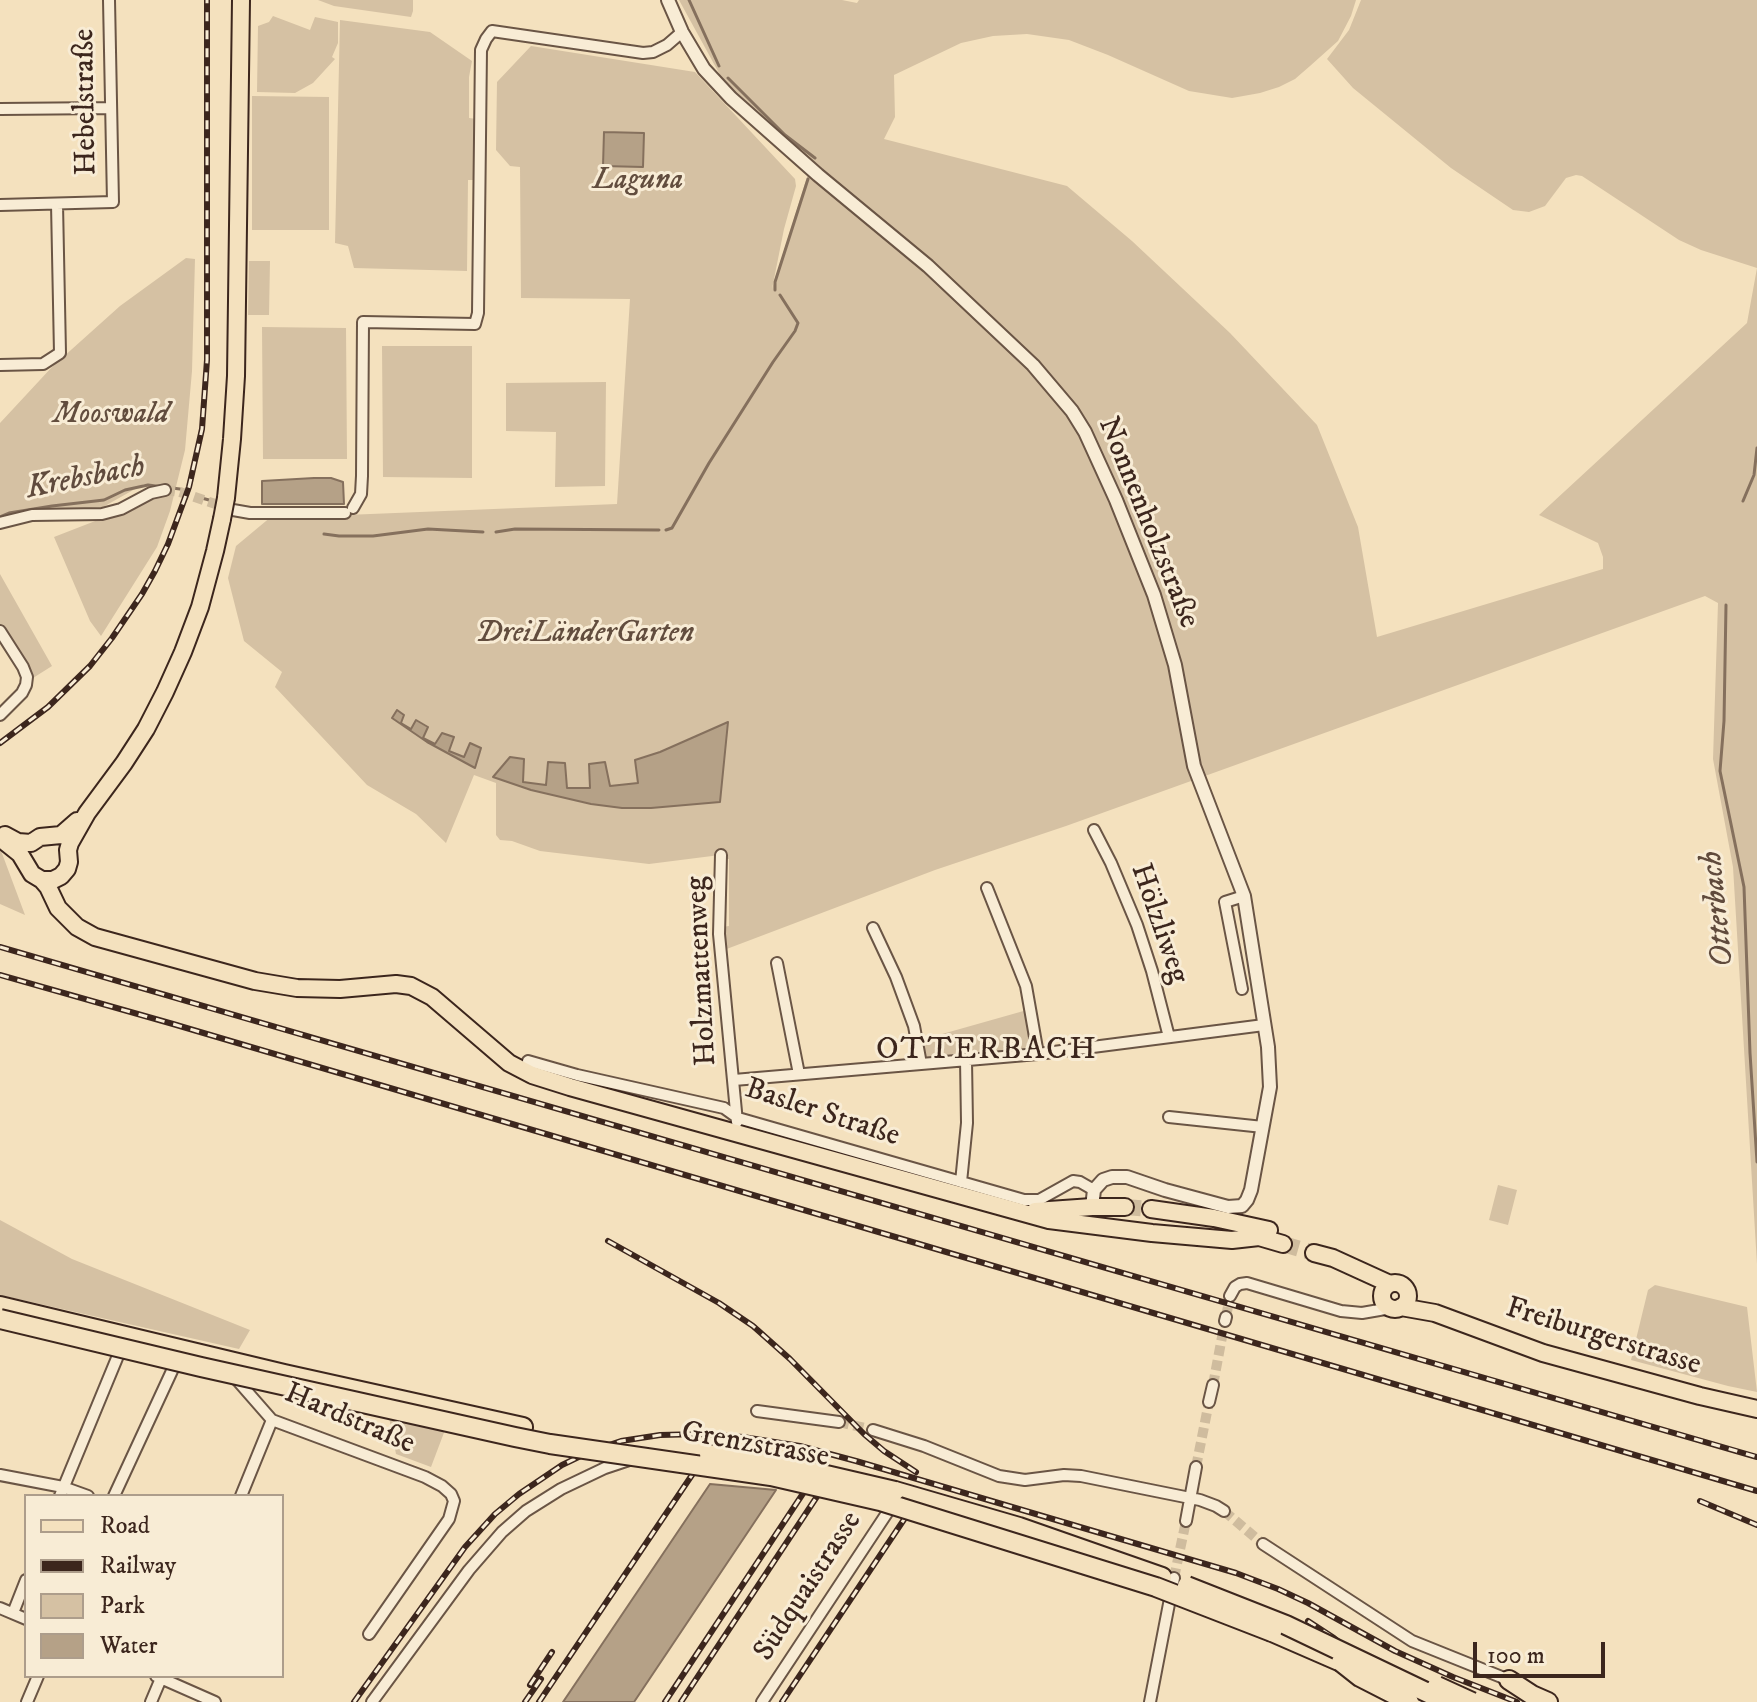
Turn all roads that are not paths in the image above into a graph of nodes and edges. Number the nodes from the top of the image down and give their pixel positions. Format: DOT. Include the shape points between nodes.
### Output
graph roads {
  1 [pos="109,0"];
  2 [pos="241,0"];
  3 [pos="668,0"];
  4 [pos="682,32"];
  5 [pos="110,108"];
  6 [pos="0,109"];
  7 [pos="57,204"];
  8 [pos="0,205"];
  9 [pos="0,365"];
  10 [pos="165,490"];
  11 [pos="227,509"];
  12 [pos="0,523"];
  13 [pos="0,631"];
  14 [pos="0,715"];
  15 [pos="87,813"];
  16 [pos="1094,830"];
  17 [pos="0,835"];
  18 [pos="54,837"];
  19 [pos="31,843"];
  20 [pos="68,850"];
  21 [pos="721,855"];
  22 [pos="25,859"];
  23 [pos="50,879"];
  24 [pos="987,888"];
  25 [pos="1244,896"];
  26 [pos="873,928"];
  27 [pos="777,963"];
  28 [pos="1242,989"];
  29 [pos="1264,1025"];
  30 [pos="1169,1037"];
  31 [pos="1038,1054"];
  32 [pos="966,1060"];
  33 [pos="528,1061"];
  34 [pos="921,1064"];
  35 [pos="799,1074"];
  36 [pos="734,1080"];
  37 [pos="1169,1117"];
  38 [pos="736,1125"];
  39 [pos="1263,1127"];
  40 [pos="961,1182"];
  41 [pos="1093,1198"];
  42 [pos="1125,1207"];
  43 [pos="1151,1209"];
  44 [pos="1022,1212"];
  45 [pos="1091,1225"];
  46 [pos="1238,1232"];
  47 [pos="1285,1239"];
  48 [pos="1316,1249"];
  49 [pos="1230,1296"];
  50 [pos="1392,1298"];
  51 [pos="0,1308"];
  52 [pos="0,1319"];
  53 [pos="124,1341"];
  54 [pos="180,1353"];
  55 [pos="1213,1385"];
  56 [pos="1209,1402"];
  57 [pos="1757,1409"];
  58 [pos="757,1411"];
  59 [pos="272,1420"];
  60 [pos="839,1422"];
  61 [pos="873,1430"];
  62 [pos="519,1432"];
  63 [pos="1196,1467"];
  64 [pos="0,1475"];
  65 [pos="62,1492"];
  66 [pos="115,1494"];
  67 [pos="242,1494"];
  68 [pos="896,1499"];
  69 [pos="1190,1499"];
  70 [pos="1224,1511"];
  71 [pos="1186,1521"];
  72 [pos="1263,1544"];
  73 [pos="24,1585"];
  74 [pos="0,1608"];
  75 [pos="13,1613"];
  76 [pos="24,1618"];
  77 [pos="369,1634"];
  78 [pos="1339,1655"];
  79 [pos="37,1678"];
  80 [pos="159,1678"];
  81 [pos="161,1678"];
  82 [pos="1509,1680"];
  83 [pos="27,1702"];
  84 [pos="151,1702"];
  85 [pos="215,1702"];
  86 [pos="372,1702"];
  87 [pos="762,1702"];
  88 [pos="1150,1702"];
  89 [pos="1409,1702"];
  90 [pos="1425,1702"];
  91 [pos="1447,1702"];
  92 [pos="1472,1702"];
  93 [pos="1548,1702"];
  1 -- 5 [label="street, Hebelstraße"];
  2 -- 11 [label="main road" via="236,376"];
  3 -- 4 [label="street, Nonnenholzstraße"];
  4 -- 11 [label="street" via="667,45 643,53 492,31 481,50 475,324 363,322 361,494 349,510"];
  4 -- 25 [label="street, Nonnenholzstraße" via="704,69 740,106 928,266 1033,365 1072,411 1154,595 1175,665 1194,766"];
  5 -- 6 [label="street"];
  5 -- 7 [label="street, Hebelstraße" via="113,202"];
  7 -- 8 [label="street"];
  7 -- 9 [label="street" via="60,353 43,364"];
  10 -- 12 [label="street" via="102,514 32,515"];
  11 -- 15 [label="main road" via="200,607 171,679 146,729"];
  13 -- 14 [label="street" via="27,677 22,693"];
  15 -- 18 [label="main road"];
  15 -- 20 [label="main road"];
  16 -- 30 [label="street, Hölzliweg" via="1137,925"];
  17 -- 19 [label="main road"];
  17 -- 22 [label="main road"];
  18 -- 19 [label="main road"];
  18 -- 20 [label="main road"];
  19 -- 22 [label="main road"];
  20 -- 23 [label="main road" via="68,867"];
  21 -- 36 [label="street, Holzmattenweg" via="719,934"];
  22 -- 23 [label="main road" via="32,874"];
  23 -- 38 [label="main road" via="67,915 95,937 297,988 411,986 432,997 498,1055 532,1075 630,1104"];
  24 -- 31 [label="street" via="1026,986"];
  25 -- 28 [label="street" via="1225,902"];
  25 -- 29 [label="street, Nonnenholzstraße"];
  26 -- 34 [label="street" via="914,1026"];
  27 -- 35 [label="street"];
  29 -- 30 [label="street"];
  29 -- 39 [label="street, Nonnenholzstraße" via="1270,1076"];
  30 -- 31 [label="street"];
  31 -- 32 [label="street"];
  32 -- 34 [label="street"];
  32 -- 40 [label="street"];
  33 -- 38 [label="street, Basler Straße" via="724,1108"];
  34 -- 35 [label="street"];
  35 -- 36 [label="street"];
  36 -- 38 [label="street, Holzmattenweg"];
  37 -- 39 [label="street"];
  38 -- 40 [label="street, Basler Straße"];
  38 -- 44 [label="main road"];
  39 -- 41 [label="street, Nonnenholzstraße" via="1251,1190 1239,1207 1127,1177 1098,1183"];
  40 -- 41 [label="street, Basler Straße" via="1033,1201 1073,1181"];
  41 -- 42 [label="main road"];
  41 -- 44 [label="main road"];
  41 -- 45 [label="main road"];
  43 -- 46 [label="main road" via="1214,1218"];
  44 -- 45 [label="main road"];
  45 -- 46 [label="main road" via="1152,1233"];
  46 -- 47 [label="main road"];
  48 -- 50 [label="main road, Freiburgerstrasse" via="1372,1276"];
  49 -- 50 [label="street" via="1247,1283 1350,1312 1368,1312"];
  50 -- 57 [label="main road, Freiburgerstrasse" via="1543,1353"];
  51 -- 53 [label="street, Hardstraße"];
  51 -- 62 [label="highway"];
  52 -- 62 [label="highway, bridge" via="201,1367"];
  53 -- 54 [label="street, Hardstraße"];
  53 -- 65 [label="street"];
  54 -- 59 [label="street, Hardstraße" via="237,1380"];
  54 -- 66 [label="street"];
  55 -- 56 [label="street"];
  58 -- 60 [label="street"];
  59 -- 67 [label="street"];
  59 -- 77 [label="street, Hardstraße" via="425,1477 451,1494 449,1519"];
  61 -- 69 [label="street" via="999,1476 1081,1476"];
  62 -- 78 [label="highway, bridge" via="550,1444 771,1476 917,1511 1156,1587"];
  63 -- 69 [label="street"];
  64 -- 65 [label="street"];
  68 -- 86 [label="street, Grenzstrasse" via="757,1466 680,1456 650,1456 605,1468 561,1489 502,1532"];
  68 -- 87 [label="street, Südquaistrasse"];
  68 -- 88 [label="street, Grenzstrasse" via="1173,1584"];
  69 -- 70 [label="street"];
  69 -- 71 [label="street"];
  72 -- 82 [label="street" via="1406,1638"];
  73 -- 75 [label="street"];
  74 -- 75 [label="street"];
  75 -- 76 [label="street"];
  78 -- 89 [label="highway, bridge" via="1360,1677"];
  78 -- 90 [label="highway, bridge"];
  78 -- 91 [label="highway, bridge"];
  78 -- 92 [label="highway, bridge" via="1356,1650"];
  79 -- 83 [label="street"];
  80 -- 84 [label="street"];
  81 -- 85 [label="street"];
  82 -- 93 [label="highway"];
}
